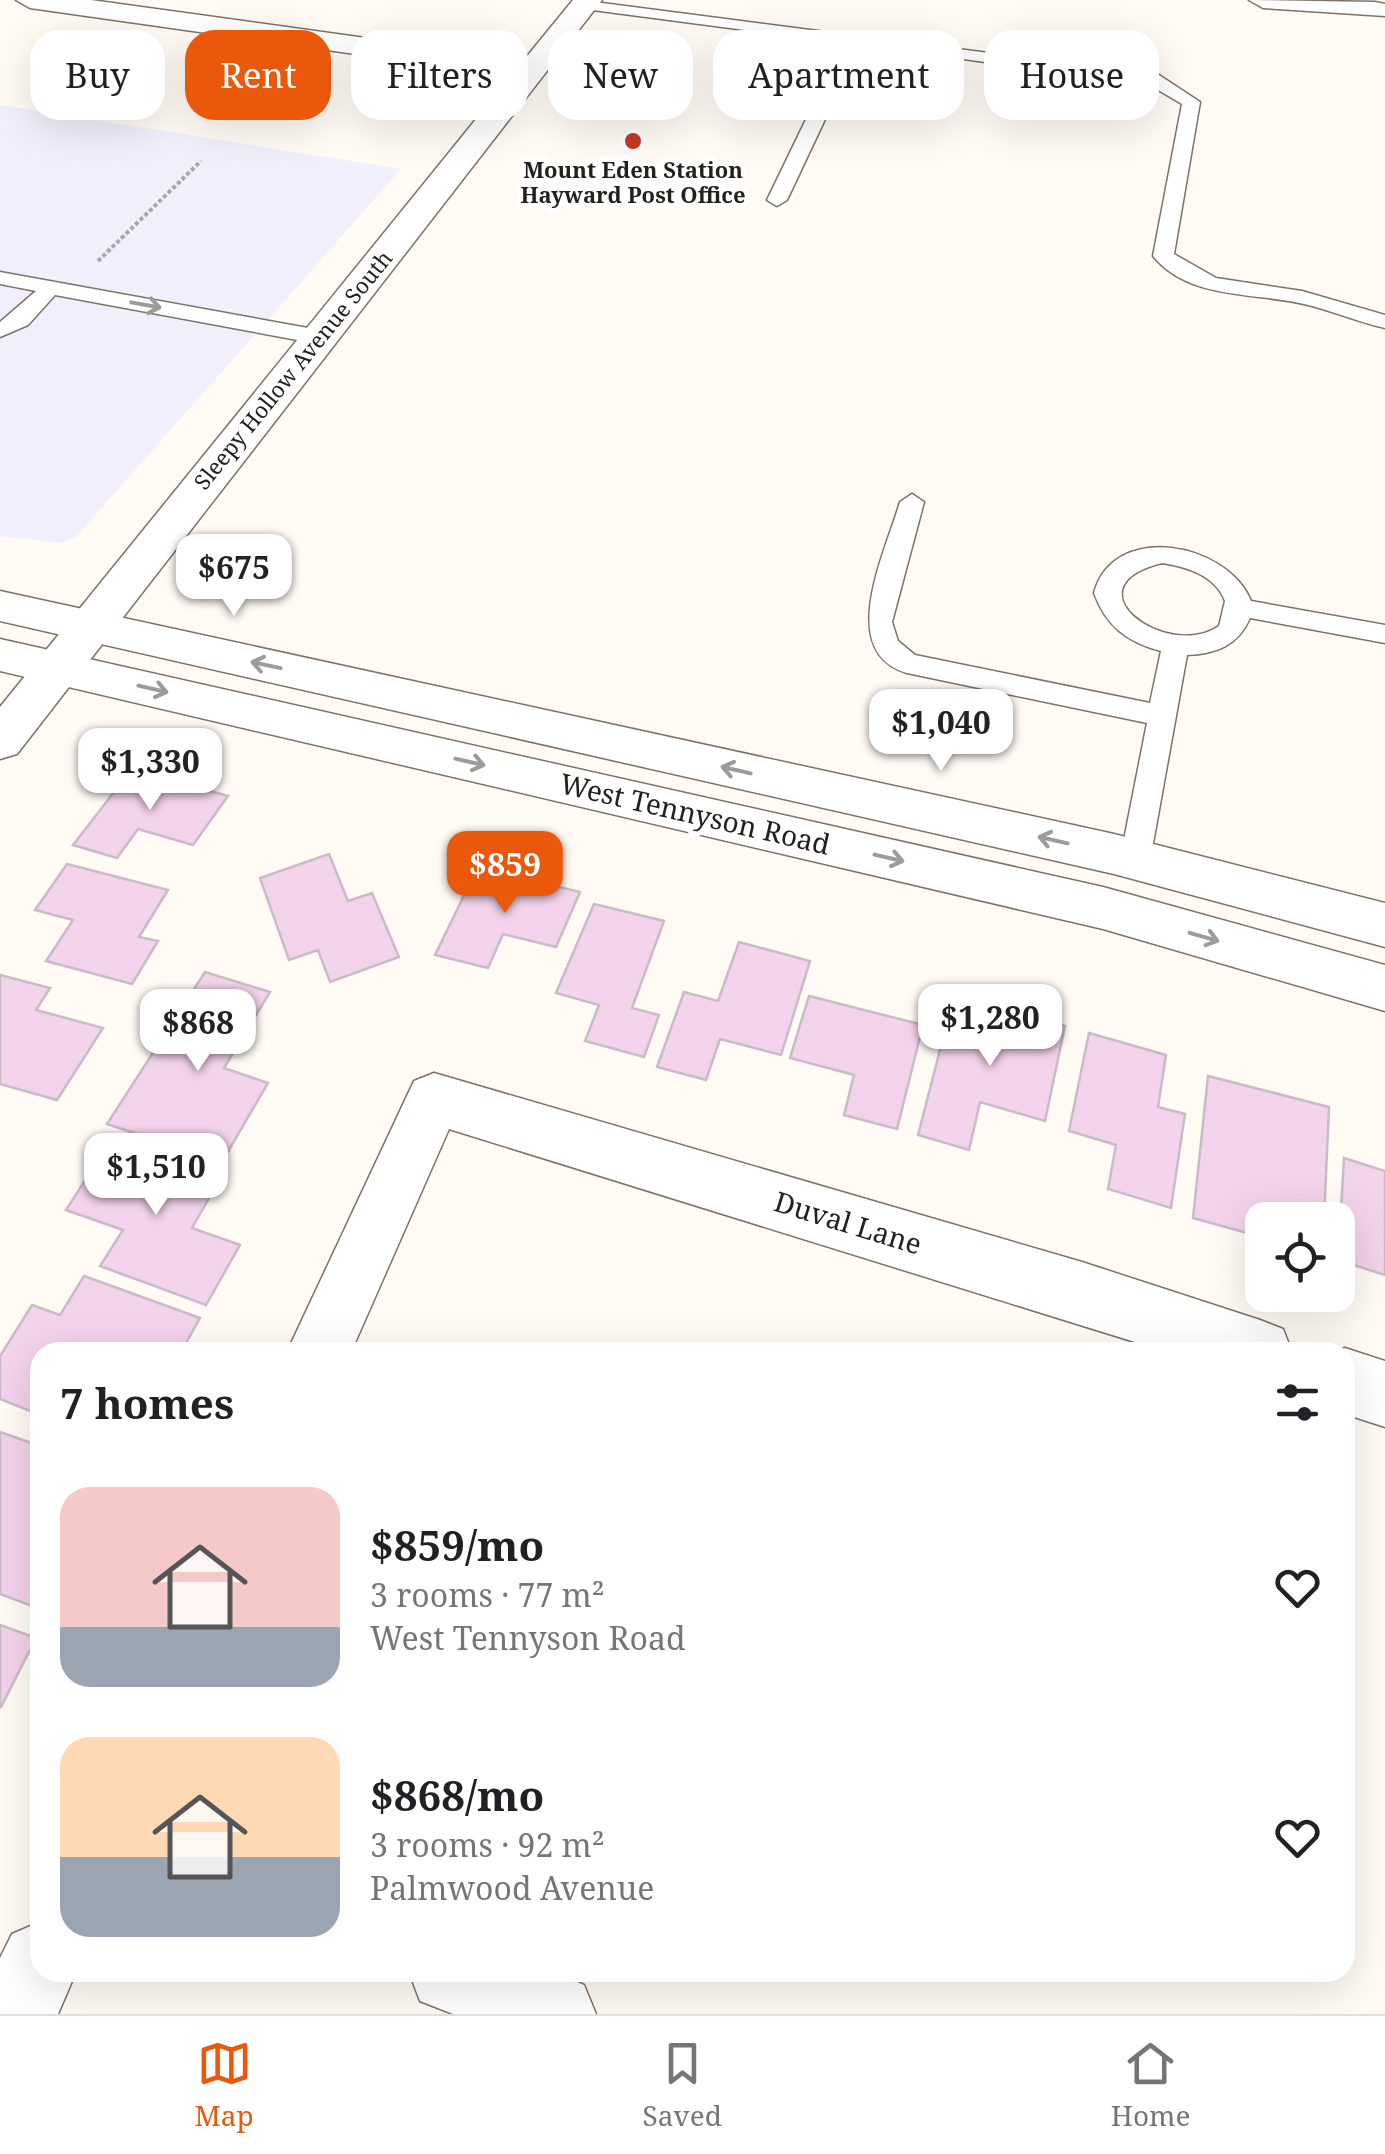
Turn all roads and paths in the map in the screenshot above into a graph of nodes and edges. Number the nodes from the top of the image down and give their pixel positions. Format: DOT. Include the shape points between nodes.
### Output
graph roads {
  1 [pos="30,0"];
  2 [pos="1263,0"];
  3 [pos="586,2"];
  4 [pos="1380,10"];
  5 [pos="783,30"];
  6 [pos="964,54"];
  7 [pos="530,70"];
  8 [pos="816,120"];
  9 [pos="201,161"];
  10 [pos="777,200"];
  11 [pos="0,278"];
  12 [pos="59,289"];
  13 [pos="1385,322"];
  14 [pos="0,330"];
  15 [pos="319,336"];
  16 [pos="912,502"];
  17 [pos="0,606"];
  18 [pos="1242,608"];
  19 [pos="91,626"];
  20 [pos="1385,634"];
  21 [pos="1176,646"];
  22 [pos="0,654"];
  23 [pos="58,668"];
  24 [pos="1162,716"];
  25 [pos="0,741"];
  26 [pos="1135,860"];
  27 [pos="1385,925"];
  28 [pos="1385,988"];
  29 [pos="324,1342"];
  30 [pos="1230,1342"];
  31 [pos="1355,1384"];
  32 [pos="1385,1394"];
  33 [pos="31,1982"];
  34 [pos="474,1982"];
  35 [pos="16,2014"];
  36 [pos="555,2014"];
  1 -- 7 [label="street"];
  2 -- 4 [label="street"];
  3 -- 5 [label="lane"];
  3 -- 7 [label="street, Sleepy Hollow Avenue South"];
  6 -- 13 [label="lane" via="1153,78 1179,90 1191,102 1164,256 1203,283 1302,297"];
  7 -- 15 [label="street, Sleepy Hollow Avenue South"];
  8 -- 10 [label="lane"];
  9 -- 12 [label="path"];
  11 -- 12 [label="lane"];
  12 -- 14 [label="lane"];
  12 -- 15 [label="lane, one-way"];
  15 -- 19 [label="street, Sleepy Hollow Avenue South"];
  16 -- 24 [label="lane" via="879,622 886,646 907,663"];
  17 -- 19 [label="street, West Tennyson Road"];
  18 -- 20 [label="lane"];
  18 -- 21 [label="lane" via="1238,625 1224,638"];
  18 -- 21 [label="lane" via="1216,571 1190,559 1148,556 1115,568 1105,585 1107,605 1122,624"];
  19 -- 23 [label="street, Sleepy Hollow Avenue South"];
  26 -- 19 [label="street, West Tennyson Road, one-way"];
  21 -- 24 [label="lane"];
  22 -- 23 [label="street, West Tennyson Road"];
  23 -- 25 [label="street, Sleepy Hollow Avenue South"];
  23 -- 28 [label="street, West Tennyson Road, one-way" via="1104,908"];
  24 -- 26 [label="lane"];
  26 -- 27 [label="street, West Tennyson Road"];
  29 -- 30 [label="street, Duval Lane" via="434,1099"];
  31 -- 32 [label="street"];
  33 -- 35 [label="street"];
  34 -- 36 [label="street"];
}
